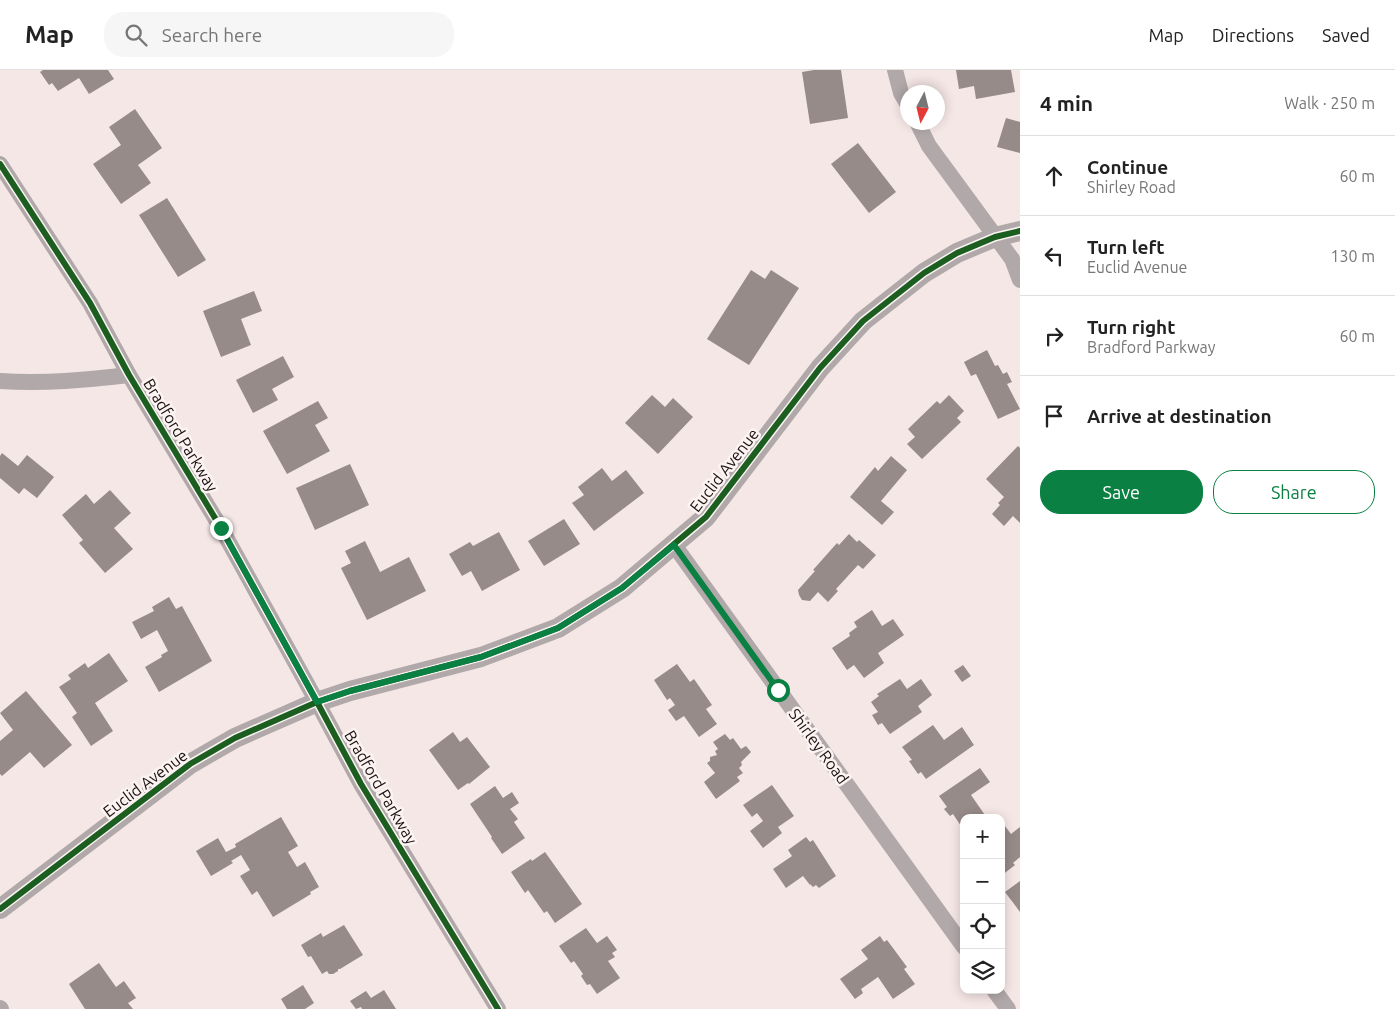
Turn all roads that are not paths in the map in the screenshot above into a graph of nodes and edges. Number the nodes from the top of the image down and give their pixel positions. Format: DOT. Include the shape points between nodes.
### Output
graph roads {
  1 [pos="895,70"];
  2 [pos="900,89"];
  3 [pos="921,130"];
  4 [pos="0,164"];
  5 [pos="1020,231"];
  6 [pos="995,237"];
  7 [pos="1020,280"];
  8 [pos="129,375"];
  9 [pos="0,381"];
  10 [pos="674,545"];
  11 [pos="317,702"];
  12 [pos="0,909"];
  13 [pos="960,941"];
  14 [pos="997,994"];
  15 [pos="498,1009"];
  16 [pos="1008,1009"];
  1 -- 2 [label="street"];
  3 -- 6 [label="street" via="929,146"];
  4 -- 8 [label="street, Bradford Parkway" via="90,303"];
  5 -- 6 [label="street, Euclid Avenue"];
  6 -- 7 [label="street" via="1012,258"];
  6 -- 10 [label="street, Euclid Avenue" via="957,253 924,273 863,321 820,368 706,517"];
  8 -- 9 [label="street" via="77,381"];
  8 -- 11 [label="street, Bradford Parkway" via="221,528"];
  10 -- 11 [label="street, Euclid Avenue" via="622,588 558,628 481,657"];
  10 -- 13 [label="street, Shirley Road"];
  11 -- 12 [label="street, Euclid Avenue" via="235,738 190,764"];
  11 -- 15 [label="street, Bradford Parkway" via="361,784"];
  14 -- 16 [label="street"];
}
